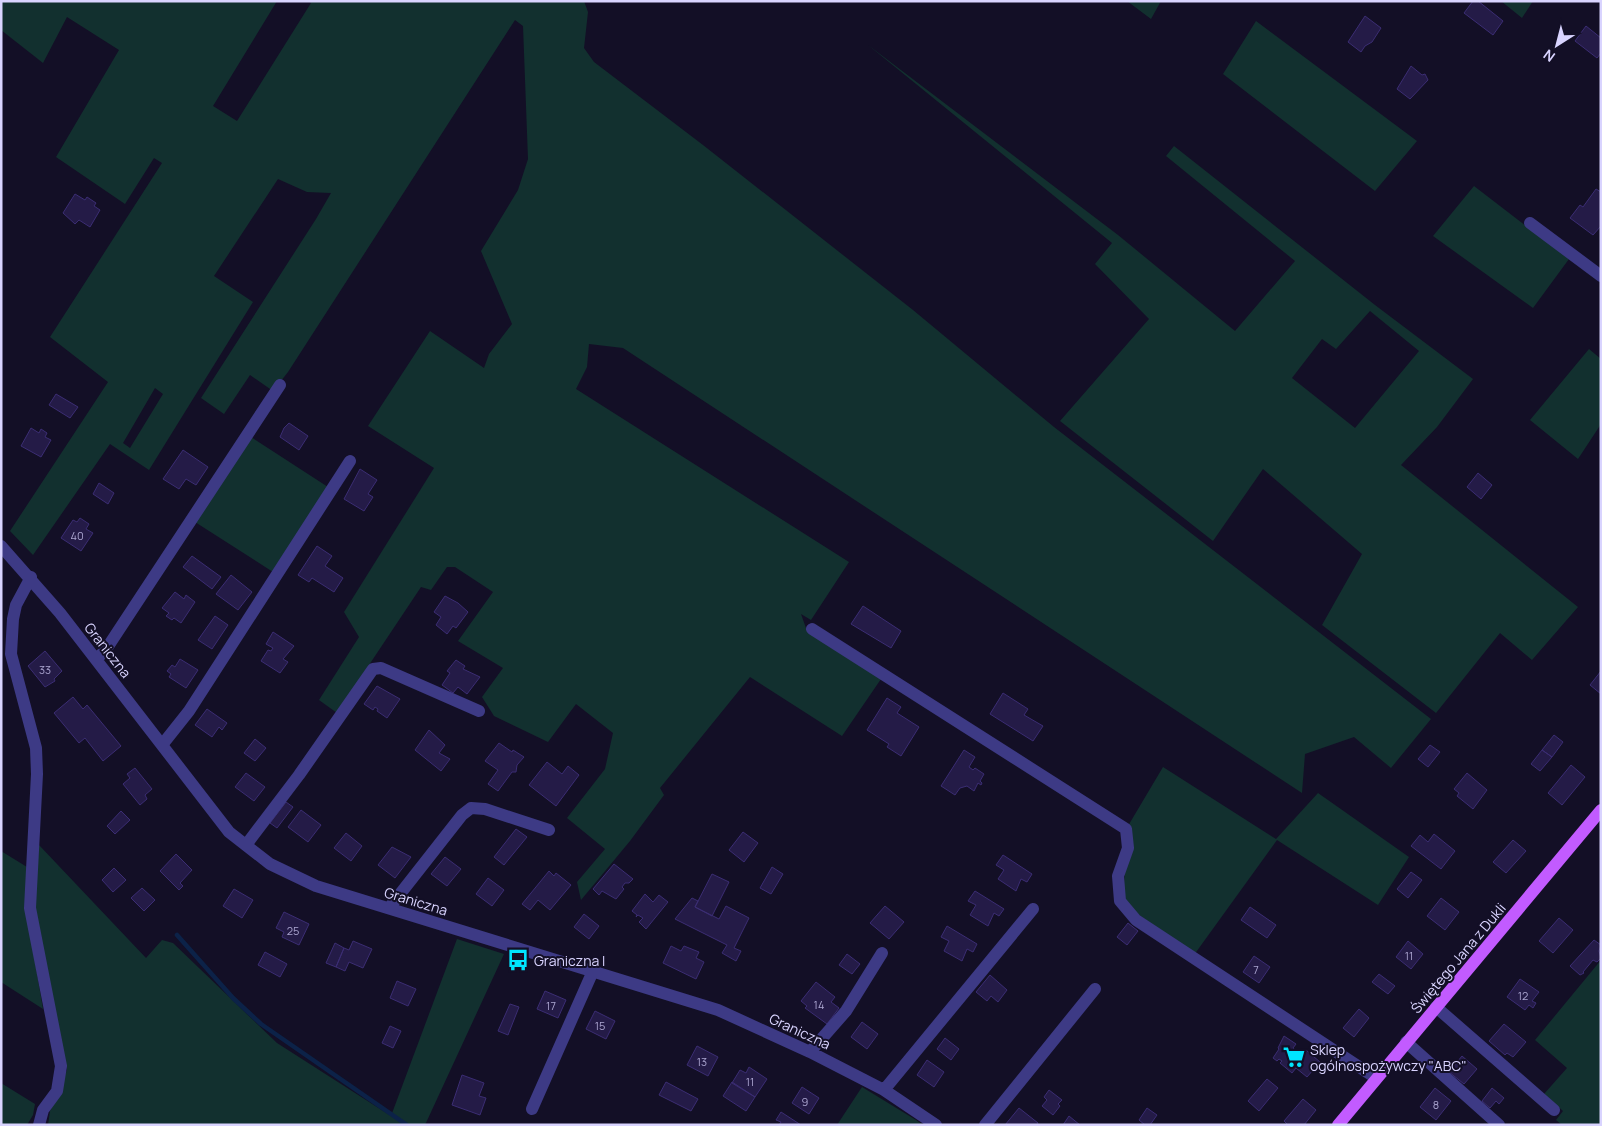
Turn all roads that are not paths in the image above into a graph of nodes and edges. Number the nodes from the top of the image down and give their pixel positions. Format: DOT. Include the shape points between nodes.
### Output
graph roads {
  1 [pos="1530,224"];
  2 [pos="1601,276"];
  3 [pos="280,385"];
  4 [pos="350,461"];
  5 [pos="1,546"];
  6 [pos="30,577"];
  7 [pos="812,629"];
  8 [pos="96,659"];
  9 [pos="479,711"];
  10 [pos="162,745"];
  11 [pos="1601,810"];
  12 [pos="548,830"];
  13 [pos="246,845"];
  14 [pos="389,908"];
  15 [pos="1033,909"];
  16 [pos="882,953"];
  17 [pos="593,971"];
  18 [pos="1095,989"];
  19 [pos="1436,1007"];
  20 [pos="1406,1042"];
  21 [pos="810,1052"];
  22 [pos="1376,1078"];
  23 [pos="884,1090"];
  24 [pos="532,1109"];
  25 [pos="1554,1110"];
  26 [pos="39,1125"];
  27 [pos="936,1125"];
  28 [pos="985,1125"];
  29 [pos="1338,1125"];
  30 [pos="1499,1125"];
  1 -- 2 [label="street"];
  3 -- 8 [label="street"];
  4 -- 10 [label="street" via="188,711"];
  5 -- 6 [label="street, Graniczna"];
  6 -- 8 [label="street, Graniczna"];
  6 -- 26 [label="street" via="16,605 12,654 36,748 30,908 61,1066 57,1092 43,1110"];
  7 -- 22 [label="street" via="1126,829 1128,848 1118,876 1120,901 1136,920"];
  8 -- 10 [label="street, Graniczna"];
  9 -- 13 [label="street" via="381,668 373,669"];
  10 -- 13 [label="street, Graniczna" via="229,832"];
  11 -- 19 [label="main road, Świętego Jana z Dukli"];
  12 -- 14 [label="street" via="484,809 471,808 462,815"];
  13 -- 14 [label="street, Graniczna" via="270,864 316,886"];
  14 -- 17 [label="street, Graniczna"];
  15 -- 23 [label="street"];
  16 -- 21 [label="street" via="846,1010"];
  17 -- 21 [label="street, Graniczna" via="718,1010"];
  17 -- 24 [label="street"];
  18 -- 28 [label="street"];
  19 -- 20 [label="main road, Świętego Jana z Dukli"];
  19 -- 25 [label="street"];
  20 -- 22 [label="main road, Świętego Jana z Dukli"];
  20 -- 30 [label="street"];
  21 -- 23 [label="street, Graniczna"];
  22 -- 29 [label="main road, Świętego Jana z Dukli"];
  23 -- 27 [label="street, Graniczna"];
}
